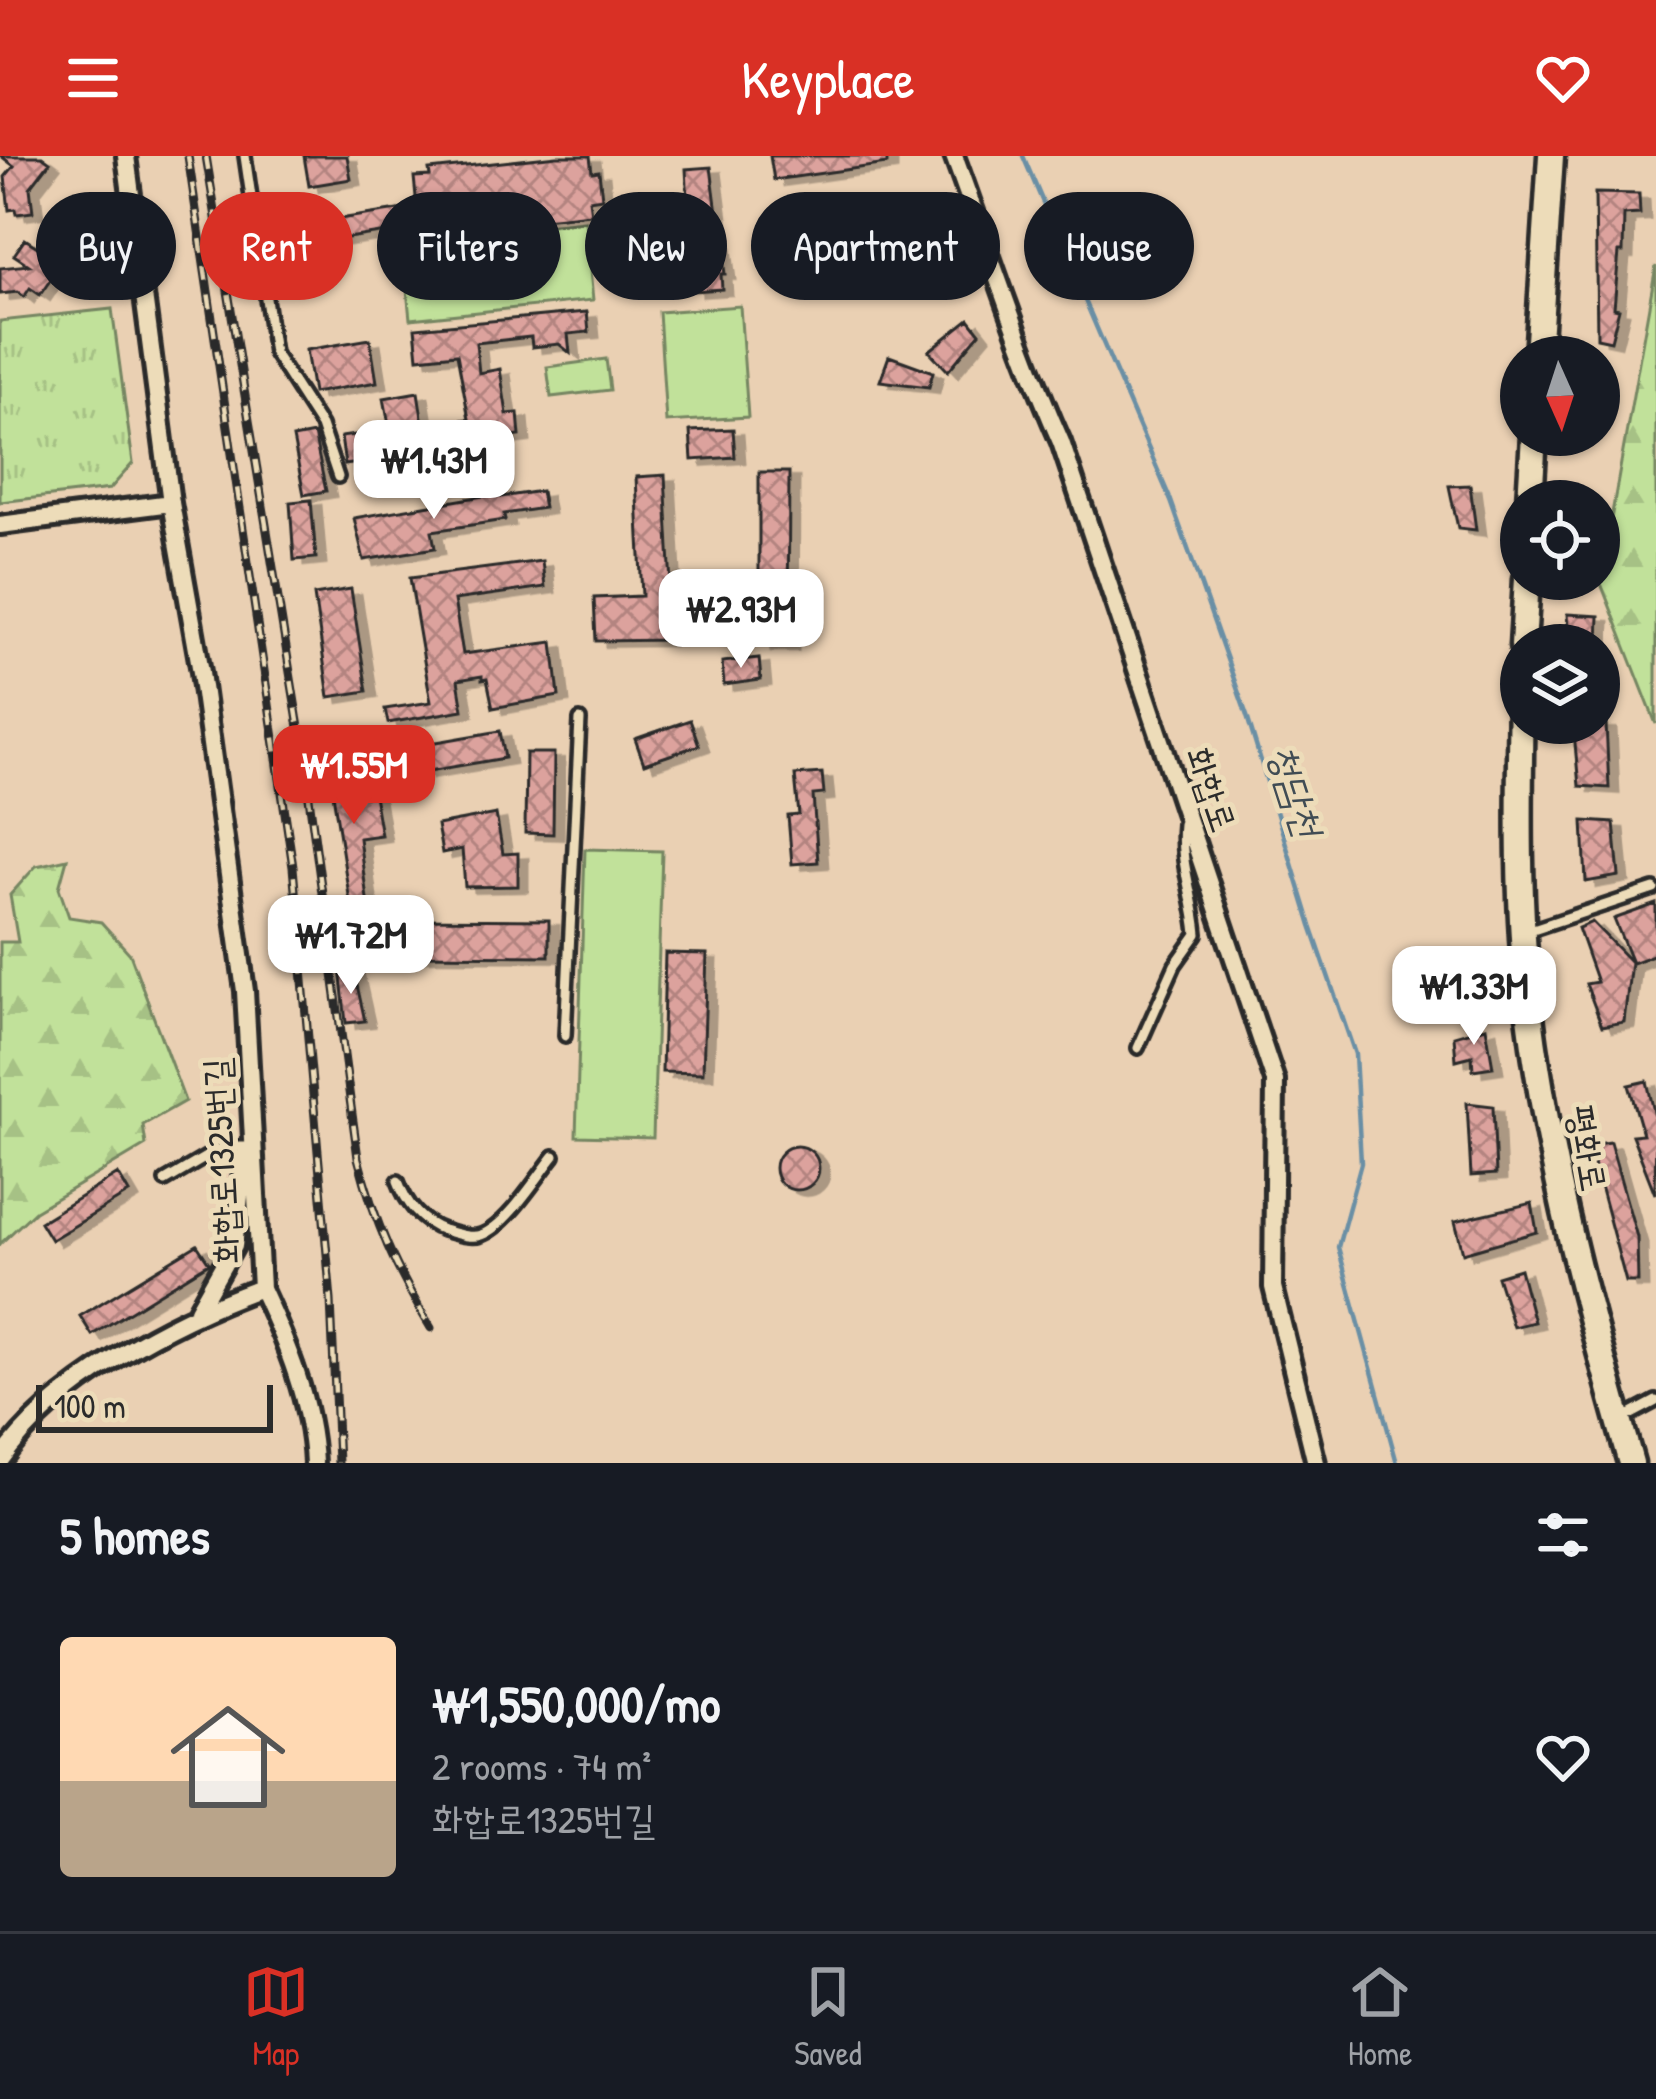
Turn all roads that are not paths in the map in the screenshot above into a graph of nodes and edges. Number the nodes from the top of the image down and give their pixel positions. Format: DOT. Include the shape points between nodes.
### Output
graph roads {
  1 [pos="126,156"];
  2 [pos="245,156"];
  3 [pos="953,156"];
  4 [pos="1551,156"];
  5 [pos="1539,336"];
  6 [pos="338,478"];
  7 [pos="171,503"];
  8 [pos="0,525"];
  9 [pos="580,719"];
  10 [pos="1520,744"];
  11 [pos="1185,812"];
  12 [pos="1654,889"];
  13 [pos="1524,932"];
  14 [pos="565,1036"];
  15 [pos="1138,1048"];
  16 [pos="251,1100"];
  17 [pos="246,1148"];
  18 [pos="554,1156"];
  19 [pos="165,1181"];
  20 [pos="398,1181"];
  21 [pos="261,1288"];
  22 [pos="198,1311"];
  23 [pos="1656,1401"];
  24 [pos="1619,1420"];
  25 [pos="0,1461"];
  26 [pos="314,1463"];
  27 [pos="1316,1463"];
  28 [pos="1631,1463"];
  1 -- 7 [label="street, 화합로1325번길"];
  2 -- 6 [label="lane" via="274,353 331,445"];
  3 -- 11 [label="street, 화합로" via="1061,442"];
  4 -- 5 [label="main road"];
  7 -- 8 [label="street"];
  7 -- 16 [label="street, 화합로1325번길" via="218,785"];
  9 -- 14 [label="lane"];
  10 -- 13 [label="main road, 평화로"];
  11 -- 15 [label="lane" via="1180,852 1197,934"];
  11 -- 27 [label="street, 화합로" via="1275,1081 1274,1287"];
  12 -- 13 [label="lane"];
  13 -- 24 [label="main road, 평화로" via="1553,1166"];
  16 -- 17 [label="street"];
  16 -- 21 [label="street, 화합로1325번길"];
  17 -- 19 [label="lane" via="223,1147"];
  17 -- 22 [label="street" via="234,1246"];
  18 -- 20 [label="lane" via="481,1235 431,1225"];
  21 -- 22 [label="street, 화합로1325번길"];
  21 -- 26 [label="street" via="298,1379"];
  22 -- 25 [label="street, 화합로1325번길" via="44,1412"];
  23 -- 24 [label="lane"];
  24 -- 28 [label="main road, 평화로"];
}
